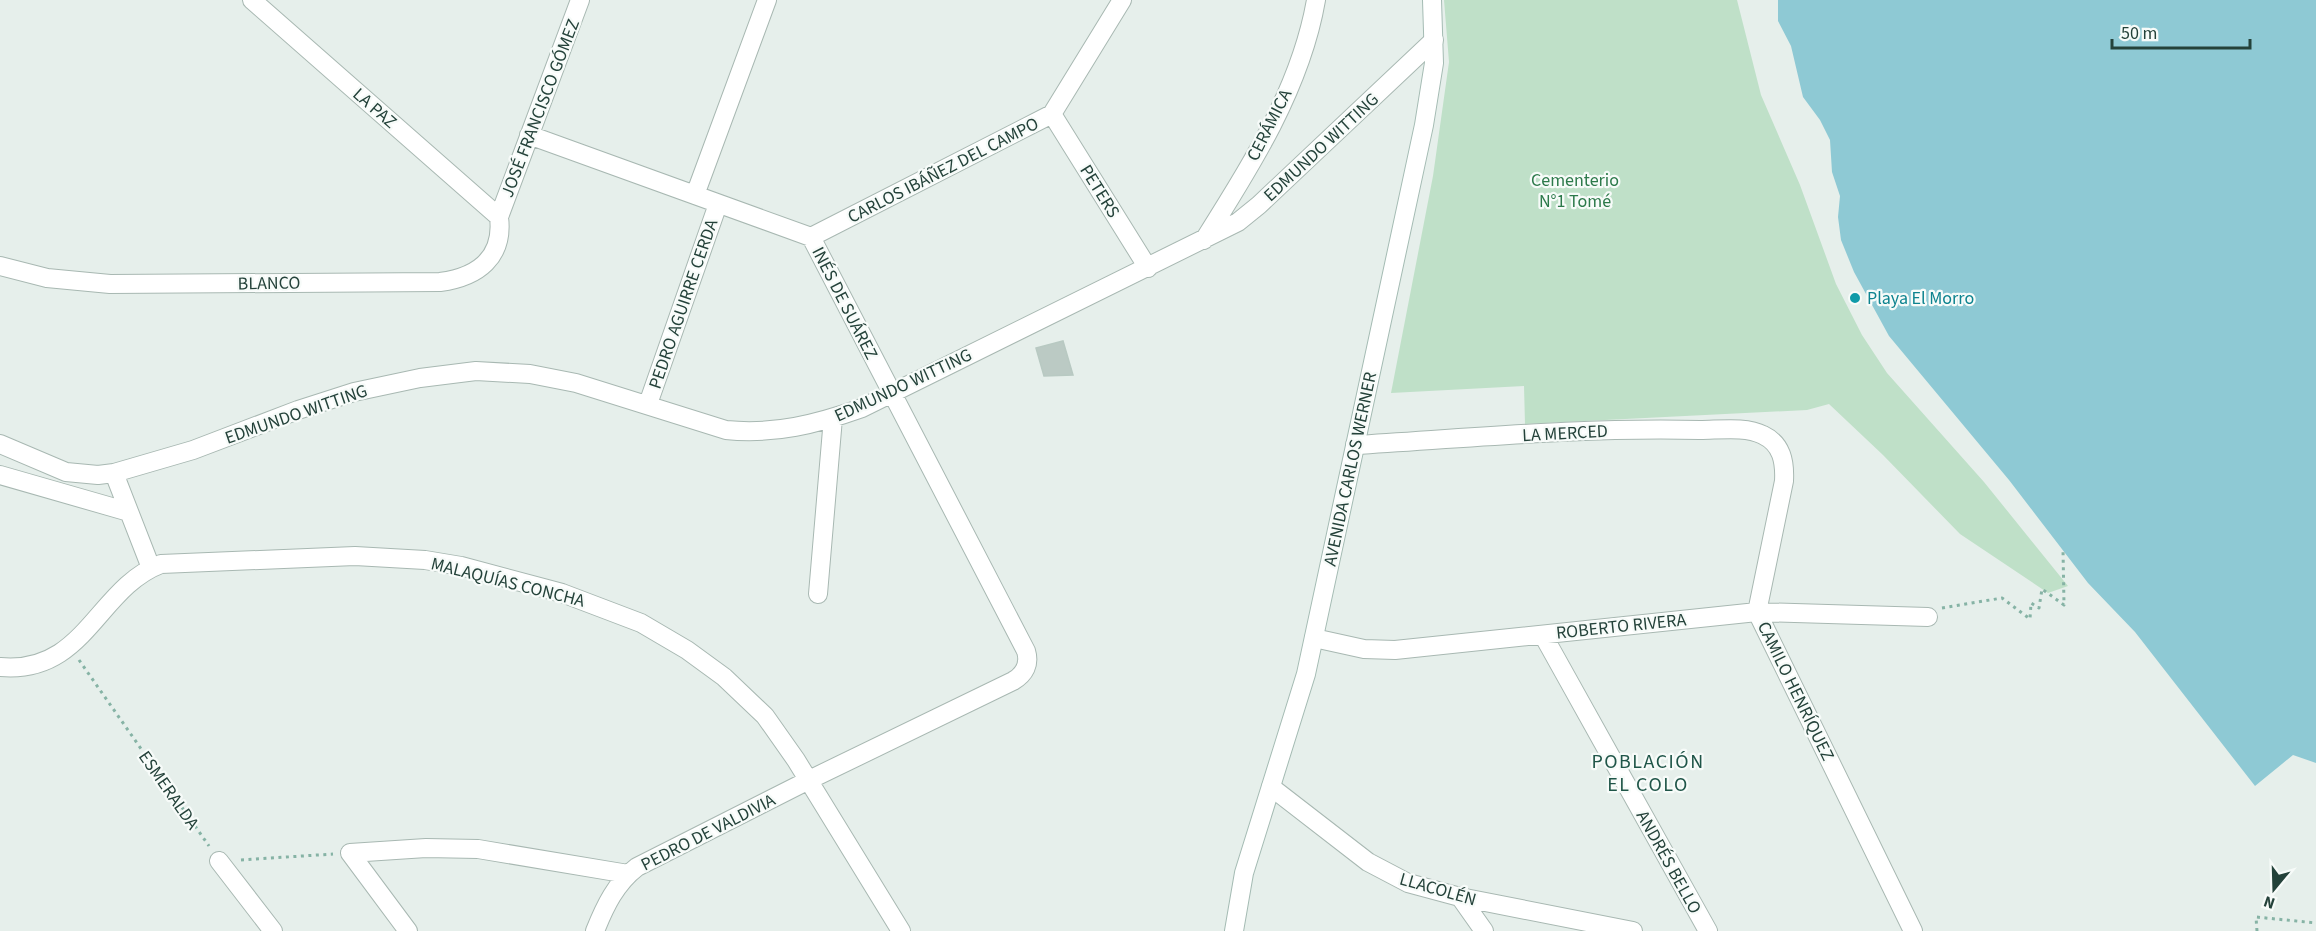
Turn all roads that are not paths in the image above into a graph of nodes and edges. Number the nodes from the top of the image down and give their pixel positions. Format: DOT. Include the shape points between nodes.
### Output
graph roads {
  1 [pos="252,0"];
  2 [pos="580,0"];
  3 [pos="767,0"];
  4 [pos="1122,0"];
  5 [pos="1316,0"];
  6 [pos="1431,0"];
  7 [pos="1434,40"];
  8 [pos="1052,114"];
  9 [pos="529,135"];
  10 [pos="695,195"];
  11 [pos="718,204"];
  12 [pos="499,217"];
  13 [pos="811,237"];
  14 [pos="1203,241"];
  15 [pos="0,266"];
  16 [pos="1148,268"];
  17 [pos="892,393"];
  18 [pos="648,404"];
  19 [pos="833,418"];
  20 [pos="1772,440"];
  21 [pos="0,444"];
  22 [pos="1355,445"];
  23 [pos="114,473"];
  24 [pos="81,474"];
  25 [pos="0,476"];
  26 [pos="75,497"];
  27 [pos="129,512"];
  28 [pos="151,568"];
  29 [pos="818,594"];
  30 [pos="1757,612"];
  31 [pos="1928,617"];
  32 [pos="1543,635"];
  33 [pos="1314,638"];
  34 [pos="0,667"];
  35 [pos="1026,668"];
  36 [pos="809,780"];
  37 [pos="1271,787"];
  38 [pos="219,861"];
  39 [pos="628,874"];
  40 [pos="1460,897"];
  41 [pos="273,931"];
  42 [pos="408,931"];
  43 [pos="595,931"];
  44 [pos="901,931"];
  45 [pos="1234,931"];
  46 [pos="1484,931"];
  47 [pos="1633,931"];
  48 [pos="1708,931"];
  49 [pos="1912,931"];
  1 -- 12 [label="street, LA PAZ"];
  2 -- 9 [label="street, JOSÉ FRANCISCO GÓMEZ"];
  3 -- 10 [label="street, PEDRO AGUIRRE CERDA"];
  4 -- 8 [label="street, CARLOS IBÁÑEZ DEL CAMPO"];
  5 -- 14 [label="street, CERÁMICA" via="1305,47 1276,116"];
  6 -- 7 [label="street, AVENIDA CARLOS WERNER"];
  7 -- 14 [label="street, EDMUNDO WITTING" via="1249,214"];
  7 -- 22 [label="street, AVENIDA CARLOS WERNER" via="1424,125"];
  8 -- 13 [label="street, CARLOS IBÁÑEZ DEL CAMPO"];
  8 -- 16 [label="street, PETERS"];
  9 -- 10 [label="street, INÉS DE SUÁREZ"];
  9 -- 12 [label="street, JOSÉ FRANCISCO GÓMEZ"];
  10 -- 11 [label="street, INÉS DE SUÁREZ"];
  11 -- 13 [label="street, INÉS DE SUÁREZ"];
  11 -- 18 [label="street, PEDRO AGUIRRE CERDA"];
  12 -- 15 [label="street, BLANCO" via="497,245 486,263 461,277 440,282 110,284 47,278"];
  13 -- 17 [label="street, INÉS DE SUÁREZ"];
  14 -- 16 [label="street, EDMUNDO WITTING"];
  16 -- 17 [label="street, EDMUNDO WITTING"];
  17 -- 19 [label="street, EDMUNDO WITTING"];
  17 -- 35 [label="street, INÉS DE SUÁREZ" via="1026,651"];
  18 -- 19 [label="street, EDMUNDO WITTING" via="704,425 746,432 778,431"];
  18 -- 23 [label="street, EDMUNDO WITTING" via="530,374 476,371 420,378 324,401 233,436"];
  19 -- 29 [label="street"];
  20 -- 22 [label="street, LA MERCED" via="1751,431 1662,430"];
  20 -- 30 [label="street, CAMILO HENRÍQUEZ" via="1782,454 1784,481"];
  21 -- 24 [label="street, EDMUNDO WITTING" via="53,468"];
  22 -- 33 [label="street, AVENIDA CARLOS WERNER"];
  23 -- 24 [label="street, EDMUNDO WITTING"];
  23 -- 27 [label="street"];
  24 -- 26 [label="street"];
  25 -- 26 [label="street"];
  26 -- 27 [label="street"];
  27 -- 28 [label="street"];
  28 -- 34 [label="street, MALAQUÍAS CONCHA" via="130,583 69,646 51,659"];
  28 -- 36 [label="street, MALAQUÍAS CONCHA" via="171,563 390,557 461,566 562,592 641,623 724,676 765,716"];
  30 -- 31 [label="street, ROBERTO RIVERA"];
  30 -- 32 [label="street, ROBERTO RIVERA"];
  30 -- 49 [label="street, CAMILO HENRÍQUEZ"];
  32 -- 33 [label="street, ROBERTO RIVERA" via="1395,650 1364,649"];
  32 -- 48 [label="street, ANDRÉS BELLO"];
  33 -- 37 [label="street, AVENIDA CARLOS WERNER" via="1295,715"];
  35 -- 36 [label="street, PEDRO DE VALDIVIA" via="1013,681"];
  36 -- 39 [label="street, PEDRO DE VALDIVIA"];
  36 -- 44 [label="street, MALAQUÍAS CONCHA"];
  37 -- 40 [label="street, LLACOLÉN" via="1379,870 1408,883"];
  37 -- 45 [label="street, AVENIDA CARLOS WERNER" via="1244,873"];
  38 -- 41 [label="street"];
  39 -- 42 [label="street, PEDRO DE VALDIVIA" via="478,849 350,853"];
  39 -- 43 [label="street" via="608,902"];
  40 -- 46 [label="street"];
  40 -- 47 [label="street, LLACOLÉN"];
}
